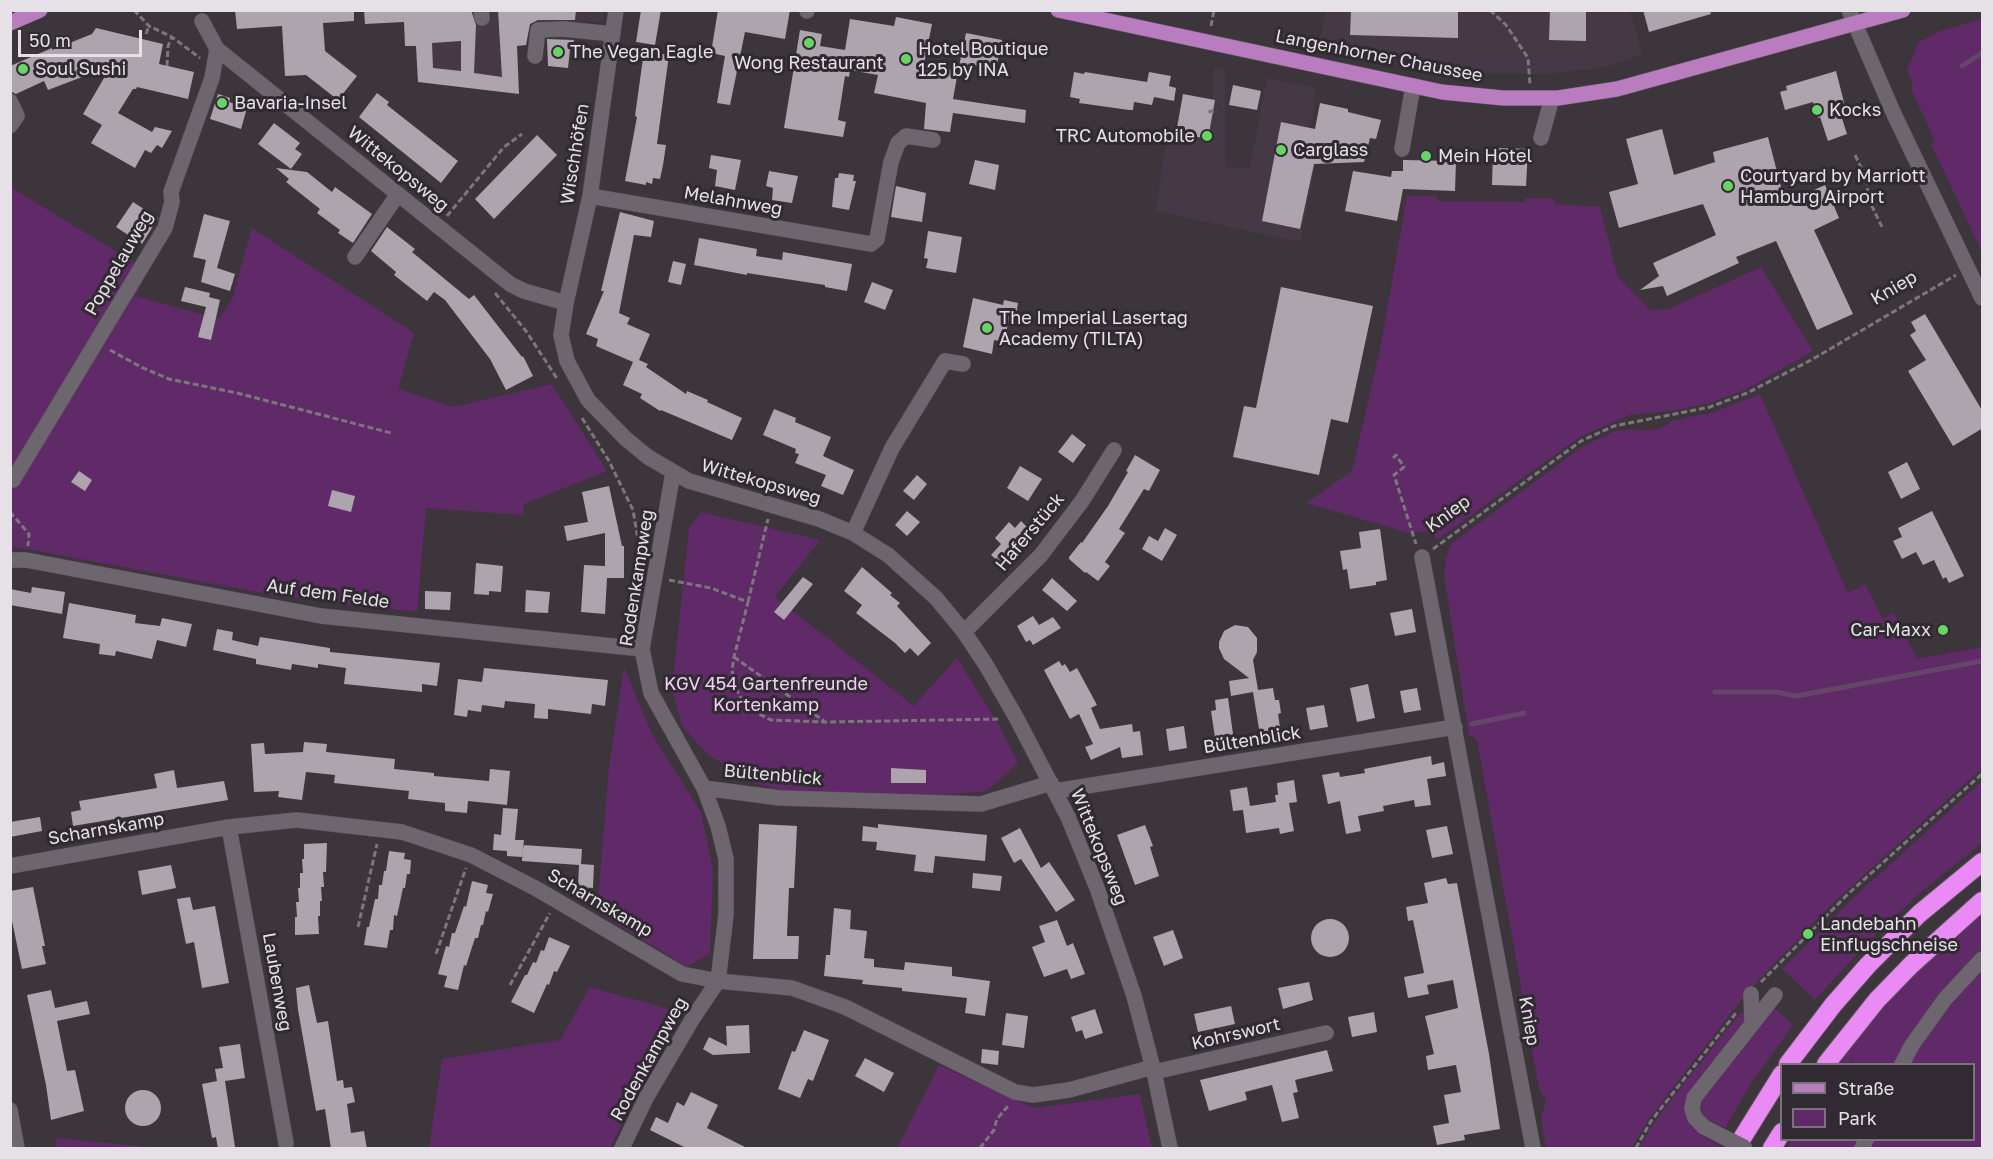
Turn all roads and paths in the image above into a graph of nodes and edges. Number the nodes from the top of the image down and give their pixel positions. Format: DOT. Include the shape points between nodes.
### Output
graph roads {
  1 [pos="40,10"];
  2 [pos="134,10"];
  3 [pos="616,10"];
  4 [pos="1058,10"];
  5 [pos="1490,10"];
  6 [pos="1903,10"];
  7 [pos="1104,15"];
  8 [pos="1852,17"];
  9 [pos="202,21"];
  10 [pos="10,23"];
  11 [pos="149,26"];
  12 [pos="146,34"];
  13 [pos="613,34"];
  14 [pos="172,37"];
  15 [pos="927,46"];
  16 [pos="935,47"];
  17 [pos="217,49"];
  18 [pos="535,56"];
  19 [pos="205,63"];
  20 [pos="167,66"];
  21 [pos="1529,78"];
  22 [pos="1413,86"];
  23 [pos="1552,98"];
  24 [pos="10,102"];
  25 [pos="1218,111"];
  26 [pos="1209,113"];
  27 [pos="10,126"];
  28 [pos="522,134"];
  29 [pos="1541,138"];
  30 [pos="933,140"];
  31 [pos="1402,150"];
  32 [pos="1855,155"];
  33 [pos="398,194"];
  34 [pos="590,196"];
  35 [pos="438,227"];
  36 [pos="1882,227"];
  37 [pos="355,257"];
  38 [pos="1967,268"];
  39 [pos="492,290"];
  40 [pos="1983,298"];
  41 [pos="566,303"];
  42 [pos="96,342"];
  43 [pos="963,364"];
  44 [pos="562,386"];
  45 [pos="579,414"];
  46 [pos="391,433"];
  47 [pos="1114,450"];
  48 [pos="1393,458"];
  49 [pos="674,473"];
  50 [pos="13,480"];
  51 [pos="771,506"];
  52 [pos="10,512"];
  53 [pos="853,533"];
  54 [pos="1419,551"];
  55 [pos="18,560"];
  56 [pos="642,560"];
  57 [pos="655,578"];
  58 [pos="748,602"];
  59 [pos="964,632"];
  60 [pos="642,650"];
  61 [pos="734,657"];
  62 [pos="1017,719"];
  63 [pos="826,722"];
  64 [pos="1455,727"];
  65 [pos="1983,774"];
  66 [pos="1053,787"];
  67 [pos="704,788"];
  68 [pos="229,827"];
  69 [pos="380,830"];
  70 [pos="471,855"];
  71 [pos="1983,862"];
  72 [pos="10,866"];
  73 [pos="557,900"];
  74 [pos="1983,901"];
  75 [pos="358,927"];
  76 [pos="436,954"];
  77 [pos="1983,959"];
  78 [pos="718,981"];
  79 [pos="510,985"];
  80 [pos="1751,994"];
  81 [pos="1775,995"];
  82 [pos="1752,1023"];
  83 [pos="1326,1033"];
  84 [pos="1790,1063"];
  85 [pos="1828,1063"];
  86 [pos="1903,1063"];
  87 [pos="1154,1069"];
  88 [pos="1780,1077"];
  89 [pos="1015,1092"];
  90 [pos="10,1110"];
  91 [pos="1780,1135"];
  92 [pos="286,1143"];
  93 [pos="17,1149"];
  94 [pos="622,1149"];
  95 [pos="980,1149"];
  96 [pos="1170,1149"];
  97 [pos="1533,1149"];
  98 [pos="1636,1149"];
  99 [pos="1736,1149"];
  100 [pos="1745,1149"];
  101 [pos="1772,1149"];
  1 -- 10 [label="main road"];
  2 -- 11 [label="path"];
  3 -- 13 [label="street, Wischhöfen"];
  4 -- 7 [label="main road, Langenhorner Chaussee"];
  5 -- 21 [label="path" via="1523,45"];
  6 -- 8 [label="main road, Langenhorner Chaussee"];
  7 -- 22 [label="main road, Langenhorner Chaussee"];
  8 -- 23 [label="main road, Langenhorner Chaussee" via="1627,86"];
  8 -- 38 [label="street"];
  9 -- 17 [label="street, Wittekopsweg"];
  11 -- 12 [label="path"];
  11 -- 14 [label="path"];
  13 -- 18 [label="street" via="538,30"];
  13 -- 34 [label="street, Wischhöfen"];
  14 -- 19 [label="path"];
  14 -- 20 [label="path"];
  15 -- 16 [label="path"];
  17 -- 33 [label="street, Wittekopsweg"];
  17 -- 42 [label="street, Poppelauweg" via="212,78 171,192 165,228"];
  22 -- 23 [label="main road, Langenhorner Chaussee" via="1472,96"];
  22 -- 31 [label="street"];
  23 -- 29 [label="street"];
  24 -- 27 [label="street" via="17,116"];
  25 -- 26 [label="path"];
  28 -- 35 [label="path" via="504,147"];
  30 -- 34 [label="street, Melahnweg" via="906,136 898,143 877,239 871,244"];
  32 -- 36 [label="path"];
  33 -- 35 [label="street, Wittekopsweg"];
  33 -- 37 [label="street"];
  34 -- 41 [label="street, Wischhöfen"];
  35 -- 41 [label="street, Wittekopsweg" via="510,284"];
  38 -- 40 [label="street"];
  38 -- 54 [label="path, Kniep" via="1747,393 1710,407 1614,426 1581,441"];
  39 -- 44 [label="path" via="526,331"];
  41 -- 49 [label="street, Wittekopsweg" via="563,348 572,374 588,400 625,438"];
  42 -- 46 [label="path" via="169,379"];
  42 -- 50 [label="street, Poppelauweg"];
  43 -- 53 [label="street" via="945,361 892,448"];
  45 -- 56 [label="path" via="609,460 633,510"];
  47 -- 59 [label="street, Haferstück" via="1041,555"];
  48 -- 54 [label="path" via="1396,455 1404,467 1394,475"];
  49 -- 51 [label="street, Wittekopsweg" via="706,488"];
  49 -- 57 [label="street, Rodenkampweg"];
  51 -- 53 [label="street, Wittekopsweg"];
  51 -- 58 [label="path"];
  52 -- 55 [label="path" via="29,534"];
  53 -- 59 [label="street, Wittekopsweg" via="911,574"];
  54 -- 64 [label="street, Kniep"];
  55 -- 60 [label="street, Auf dem Felde" via="321,616"];
  57 -- 58 [label="path" via="711,588"];
  57 -- 60 [label="street, Rodenkampweg"];
  58 -- 61 [label="path"];
  59 -- 62 [label="street, Wittekopsweg"];
  60 -- 67 [label="street, Rodenkampweg" via="651,693"];
  61 -- 63 [label="path"];
  61 -- 63 [label="path" via="734,685 755,712 771,720"];
  62 -- 63 [label="path"];
  62 -- 66 [label="street, Wittekopsweg"];
  64 -- 66 [label="street, Bültenblick"];
  64 -- 97 [label="street, Kniep"];
  65 -- 80 [label="path" via="1848,894"];
  66 -- 67 [label="street, Bültenblick" via="981,804 780,798"];
  66 -- 87 [label="street, Wittekopsweg" via="1096,888 1134,996"];
  67 -- 78 [label="street, Rodenkampweg" via="726,859 726,915"];
  68 -- 69 [label="street, Scharnskamp" via="297,820"];
  68 -- 72 [label="street, Scharnskamp"];
  68 -- 92 [label="street, Laubenweg"];
  69 -- 70 [label="street, Scharnskamp" via="402,832"];
  69 -- 75 [label="path"];
  70 -- 73 [label="street, Scharnskamp"];
  70 -- 76 [label="path"];
  71 -- 84 [label="highway" via="1919,914 1868,965"];
  73 -- 78 [label="street, Scharnskamp" via="682,974"];
  73 -- 79 [label="path"];
  74 -- 85 [label="highway" via="1877,1000"];
  77 -- 86 [label="street" via="1945,999"];
  78 -- 89 [label="street, Scharnskamp" via="792,988 845,1007"];
  78 -- 94 [label="street, Rodenkampweg" via="652,1088"];
  80 -- 82 [label="street"];
  80 -- 98 [label="path" via="1657,1113"];
  81 -- 82 [label="street"];
  82 -- 100 [label="street, bridge" via="1694,1098 1692,1109 1704,1127"];
  83 -- 87 [label="street, Kohrswort"];
  87 -- 89 [label="street, Scharnskamp" via="1069,1090 1033,1095"];
  87 -- 96 [label="street, Wittekopsweg"];
  88 -- 99 [label="highway"];
  89 -- 95 [label="path"];
  90 -- 93 [label="street"];
  91 -- 101 [label="highway"];
}
